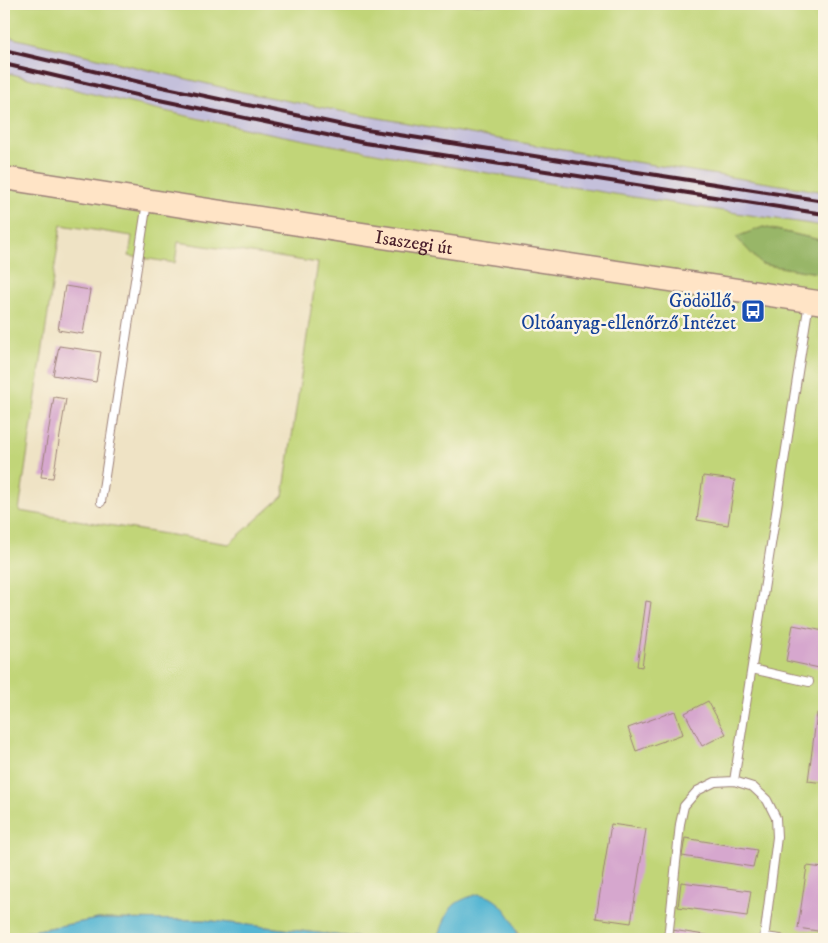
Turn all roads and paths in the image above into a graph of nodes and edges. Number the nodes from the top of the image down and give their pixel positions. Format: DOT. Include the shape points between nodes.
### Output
graph roads {
  1 [pos="4,178"];
  2 [pos="148,200"];
  3 [pos="817,302"];
  4 [pos="101,502"];
  5 [pos="752,669"];
  6 [pos="809,682"];
  7 [pos="734,781"];
  8 [pos="765,938"];
  9 [pos="668,939"];
  10 [pos="780,939"];
  1 -- 2 [label="main road, Isaszegi út"];
  2 -- 3 [label="main road, Isaszegi út"];
  2 -- 4 [label="lane"];
  3 -- 5 [label="lane"];
  5 -- 6 [label="lane"];
  5 -- 7 [label="lane"];
  7 -- 8 [label="lane" via="753,787 767,800 776,818 777,837"];
  7 -- 9 [label="lane" via="715,782 697,791 684,806"];
  8 -- 10 [label="lane"];
}
